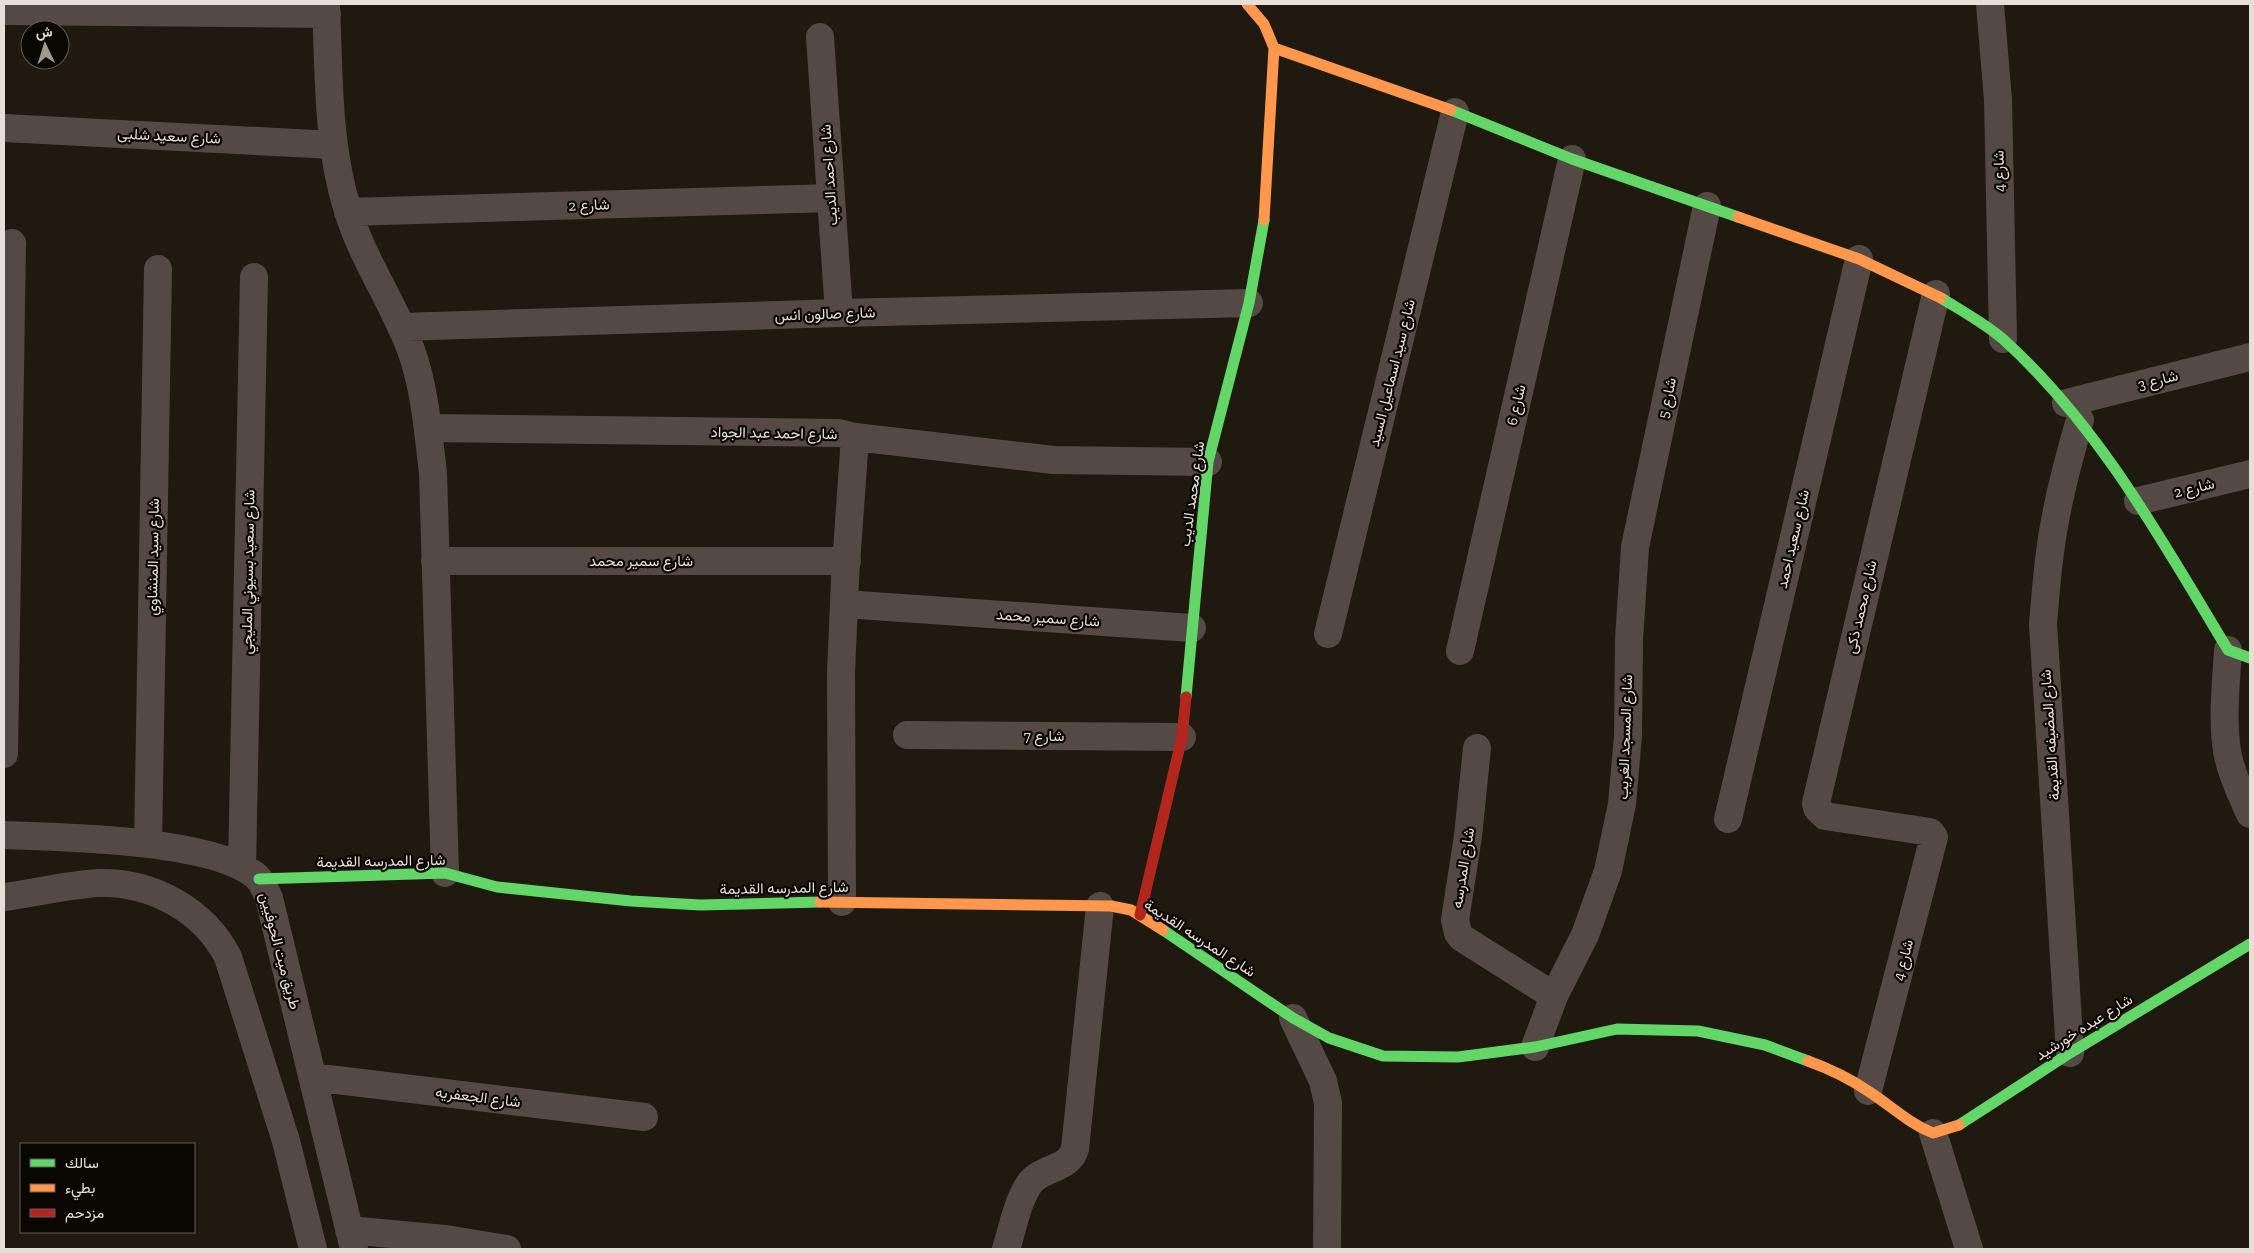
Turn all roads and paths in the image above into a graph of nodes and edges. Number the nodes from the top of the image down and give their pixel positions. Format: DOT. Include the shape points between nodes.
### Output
graph roads {
  1 [pos="1247,4"];
  2 [pos="1990,4"];
  3 [pos="326,9"];
  4 [pos="4,11"];
  5 [pos="820,38"];
  6 [pos="1274,48"];
  7 [pos="1455,112"];
  8 [pos="4,128"];
  9 [pos="334,145"];
  10 [pos="1572,159"];
  11 [pos="831,198"];
  12 [pos="1707,206"];
  13 [pos="348,212"];
  14 [pos="12,243"];
  15 [pos="1858,259"];
  16 [pos="158,270"];
  17 [pos="254,277"];
  18 [pos="1936,294"];
  19 [pos="1249,303"];
  20 [pos="839,313"];
  21 [pos="400,327"];
  22 [pos="2003,339"];
  23 [pos="2250,357"];
  24 [pos="2073,412"];
  25 [pos="428,428"];
  26 [pos="854,437"];
  27 [pos="1208,462"];
  28 [pos="2250,474"];
  29 [pos="2138,501"];
  30 [pos="435,560"];
  31 [pos="847,560"];
  32 [pos="1632,590"];
  33 [pos="844,604"];
  34 [pos="1192,628"];
  35 [pos="1328,634"];
  36 [pos="1460,651"];
  37 [pos="2239,654"];
  38 [pos="907,735"];
  39 [pos="1182,737"];
  40 [pos="1477,748"];
  41 [pos="4,754"];
  42 [pos="2250,814"];
  43 [pos="1728,819"];
  44 [pos="1928,832"];
  45 [pos="4,835"];
  46 [pos="148,844"];
  47 [pos="250,873"];
  48 [pos="445,873"];
  49 [pos="4,897"];
  50 [pos="842,902"];
  51 [pos="1100,906"];
  52 [pos="1140,915"];
  53 [pos="2250,944"];
  54 [pos="1554,996"];
  55 [pos="1293,1018"];
  56 [pos="1536,1047"];
  57 [pos="2070,1053"];
  58 [pos="312,1077"];
  59 [pos="1868,1091"];
  60 [pos="644,1117"];
  61 [pos="1933,1133"];
  62 [pos="352,1240"];
  63 [pos="313,1249"];
  64 [pos="507,1249"];
  65 [pos="1006,1249"];
  66 [pos="1327,1249"];
  67 [pos="1970,1249"];
  1 -- 6 [label="street" via="1264,24"];
  2 -- 22 [label="street, شارع 4" via="1998,100"];
  3 -- 4 [label="street"];
  3 -- 9 [label="street"];
  5 -- 11 [label="street, شارع احمد الديب"];
  6 -- 7 [label="street"];
  6 -- 19 [label="street, شارع محمد الديب" via="1264,222"];
  7 -- 10 [label="street"];
  7 -- 35 [label="street, شارع سيد اسماعيل السيد"];
  8 -- 9 [label="street, شارع سعيد شلبى"];
  9 -- 13 [label="street"];
  10 -- 12 [label="street"];
  10 -- 36 [label="street, شارع 6"];
  11 -- 13 [label="street, شارع 2"];
  11 -- 20 [label="street, شارع احمد الديب"];
  12 -- 15 [label="street"];
  12 -- 32 [label="street, شارع 5" via="1635,547"];
  13 -- 21 [label="street"];
  14 -- 41 [label="street"];
  15 -- 18 [label="street"];
  15 -- 43 [label="street, شارع سعيد احمد"];
  16 -- 46 [label="street, شارع سيد المنشاوي"];
  17 -- 47 [label="street, شارع سعيد بسيوني المليجي"];
  18 -- 22 [label="street"];
  18 -- 44 [label="street, شارع محمد ذكى" via="1816,803 1825,816"];
  19 -- 20 [label="street, شارع صالون انس"];
  19 -- 27 [label="street, شارع محمد الديب"];
  20 -- 21 [label="street, شارع صالون انس"];
  21 -- 25 [label="street" via="411,350 422,389"];
  22 -- 24 [label="street"];
  23 -- 24 [label="street, شارع 3"];
  24 -- 29 [label="street"];
  24 -- 57 [label="street, شارع المضيفه القديمة" via="2066,470 2054,521 2043,624"];
  25 -- 26 [label="street, شارع احمد عبد الجواد" via="839,433"];
  25 -- 30 [label="street" via="433,473"];
  26 -- 27 [label="street, شارع احمد عبد الجواد" via="1053,460"];
  26 -- 31 [label="street"];
  27 -- 34 [label="street, شارع محمد الديب"];
  28 -- 29 [label="street, شارع 2"];
  29 -- 37 [label="street"];
  30 -- 31 [label="street, شارع سمير محمد"];
  30 -- 48 [label="street"];
  31 -- 33 [label="street"];
  32 -- 54 [label="street, شارع المسجد الغريب" via="1627,679 1628,736 1622,804 1602,889 1585,935"];
  33 -- 34 [label="street, شارع سمير محمد"];
  33 -- 50 [label="street" via="841,673"];
  34 -- 39 [label="street, شارع محمد الديب"];
  37 -- 42 [label="street" via="2224,709 2228,752"];
  38 -- 39 [label="street, شارع 7"];
  39 -- 52 [label="street, شارع محمد الديب"];
  40 -- 54 [label="street, شارع المدرسه" via="1455,920 1458,933"];
  44 -- 59 [label="street, شارع 4" via="1934,835 1934,839"];
  45 -- 46 [label="street"];
  46 -- 47 [label="street" via="211,857"];
  47 -- 48 [label="street, شارع المدرسه القديمة"];
  47 -- 58 [label="street, طريق ميت الحوفيين" via="269,898"];
  48 -- 50 [label="street, شارع المدرسه القديمة" via="497,887 630,901 700,905"];
  49 -- 63 [label="street" via="99,883 128,886 149,891 188,910 219,939 228,957 286,1141"];
  50 -- 51 [label="street, شارع المدرسه القديمة"];
  51 -- 52 [label="street, شارع المدرسه القديمة" via="1121,908"];
  51 -- 65 [label="street" via="1075,1149 1070,1160 1031,1182 1023,1196"];
  52 -- 55 [label="street, شارع المدرسه القديمة"];
  53 -- 57 [label="street, شارع عبده خورشيد"];
  54 -- 56 [label="street, شارع المسجد الغريب"];
  55 -- 56 [label="street, شارع المدرسه القديمة" via="1329,1038 1384,1056 1458,1058"];
  55 -- 66 [label="street" via="1323,1081 1328,1103"];
  56 -- 59 [label="street, شارع المدرسه القديمة" via="1617,1029 1698,1031 1766,1045 1837,1072"];
  57 -- 61 [label="street, شارع عبده خورشيد" via="1957,1126"];
  58 -- 60 [label="street, شارع الجعفريه"];
  58 -- 62 [label="street, طريق ميت الحوفيين"];
  59 -- 61 [label="street, شارع المدرسه القديمة" via="1916,1126"];
  61 -- 67 [label="street"];
  62 -- 64 [label="street" via="445,1239"];
}
